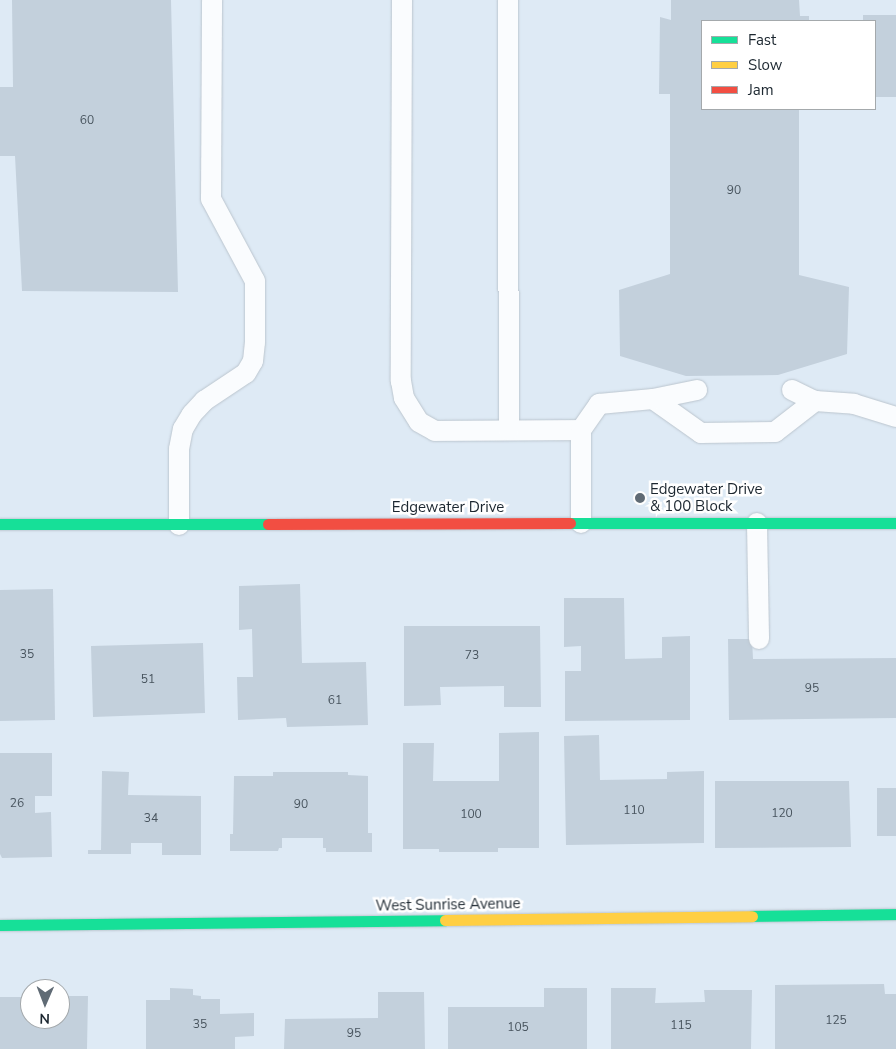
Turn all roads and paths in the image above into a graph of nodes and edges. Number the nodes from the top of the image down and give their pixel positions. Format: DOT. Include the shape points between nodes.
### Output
graph roads {
  1 [pos="212,0"];
  2 [pos="402,0"];
  3 [pos="508,0"];
  4 [pos="696,390"];
  5 [pos="792,390"];
  6 [pos="654,399"];
  7 [pos="815,402"];
  8 [pos="896,417"];
  9 [pos="509,430"];
  10 [pos="581,430"];
  11 [pos="581,523"];
  12 [pos="757,523"];
  13 [pos="896,523"];
  14 [pos="0,524"];
  15 [pos="179,525"];
  16 [pos="759,639"];
  17 [pos="896,914"];
  18 [pos="0,926"];
  1 -- 15 [label="lane" via="211,199 255,281 255,342 253,361 246,373 204,401 184,429 179,449"];
  2 -- 9 [label="lane" via="401,381 404,398 419,422 435,431"];
  3 -- 9 [label="lane"];
  4 -- 6 [label="lane"];
  5 -- 7 [label="lane"];
  6 -- 7 [label="lane" via="701,433 774,432"];
  6 -- 10 [label="lane" via="599,404"];
  7 -- 8 [label="lane" via="854,404"];
  9 -- 10 [label="lane"];
  10 -- 11 [label="lane"];
  11 -- 12 [label="street, Edgewater Drive"];
  11 -- 15 [label="street, Edgewater Drive"];
  12 -- 13 [label="street, Edgewater Drive"];
  12 -- 16 [label="lane"];
  14 -- 15 [label="street, Edgewater Drive"];
  17 -- 18 [label="street, West Sunrise Avenue"];
}
